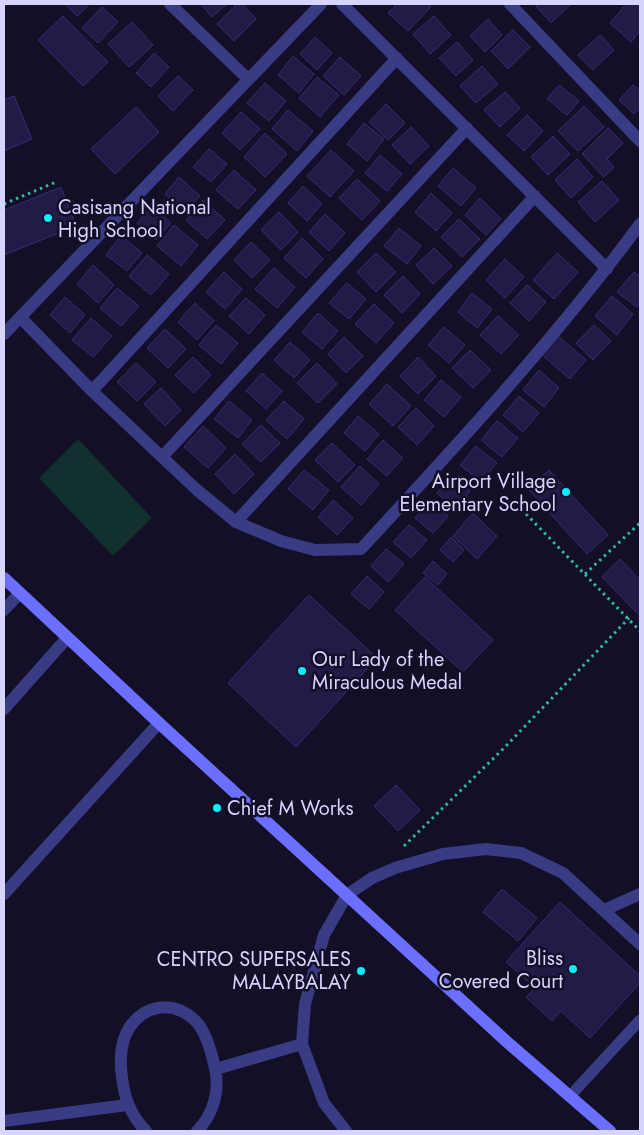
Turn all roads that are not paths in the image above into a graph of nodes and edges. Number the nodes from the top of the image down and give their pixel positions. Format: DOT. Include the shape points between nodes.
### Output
graph roads {
  1 [pos="170,4"];
  2 [pos="321,4"];
  3 [pos="342,4"];
  4 [pos="510,4"];
  5 [pos="397,58"];
  6 [pos="248,79"];
  7 [pos="467,128"];
  8 [pos="640,141"];
  9 [pos="535,196"];
  10 [pos="640,224"];
  11 [pos="607,269"];
  12 [pos="20,317"];
  13 [pos="4,334"];
  14 [pos="92,391"];
  15 [pos="162,458"];
  16 [pos="236,522"];
  17 [pos="4,578"];
  18 [pos="20,593"];
  19 [pos="4,610"];
  20 [pos="67,638"];
  21 [pos="4,709"];
  22 [pos="159,723"];
  23 [pos="4,894"];
  24 [pos="640,894"];
  25 [pos="347,895"];
  26 [pos="604,910"];
  27 [pos="640,944"];
  28 [pos="640,1020"];
  29 [pos="302,1044"];
  30 [pos="216,1069"];
  31 [pos="570,1096"];
  32 [pos="127,1104"];
  33 [pos="4,1121"];
  34 [pos="146,1131"];
  35 [pos="197,1131"];
  36 [pos="346,1131"];
  37 [pos="610,1131"];
  1 -- 6 [label="street"];
  2 -- 6 [label="street"];
  3 -- 5 [label="street"];
  4 -- 8 [label="street"];
  5 -- 7 [label="street"];
  5 -- 14 [label="street"];
  6 -- 12 [label="street"];
  7 -- 9 [label="street"];
  7 -- 15 [label="street"];
  9 -- 11 [label="street"];
  9 -- 16 [label="street"];
  10 -- 11 [label="street"];
  11 -- 16 [label="street" via="502,397 361,550 315,550 280,541"];
  12 -- 13 [label="street"];
  12 -- 14 [label="street"];
  14 -- 15 [label="street"];
  15 -- 16 [label="street"];
  17 -- 18 [label="main road"];
  18 -- 19 [label="street"];
  18 -- 20 [label="main road"];
  20 -- 21 [label="street"];
  20 -- 22 [label="main road"];
  22 -- 23 [label="street"];
  22 -- 25 [label="main road"];
  24 -- 26 [label="street"];
  25 -- 26 [label="street" via="372,878 395,868 443,854 486,849 521,852 563,873"];
  25 -- 29 [label="street" via="324,935 305,1004"];
  25 -- 31 [label="main road"];
  26 -- 27 [label="street"];
  28 -- 31 [label="lane"];
  29 -- 30 [label="street"];
  29 -- 36 [label="street" via="324,1103"];
  30 -- 32 [label="street" via="210,1046 199,1026 184,1012 168,1006 148,1010 133,1024 123,1045 120,1059"];
  30 -- 35 [label="street" via="216,1099"];
  31 -- 37 [label="main road"];
  32 -- 33 [label="street"];
  32 -- 34 [label="street"];
}
